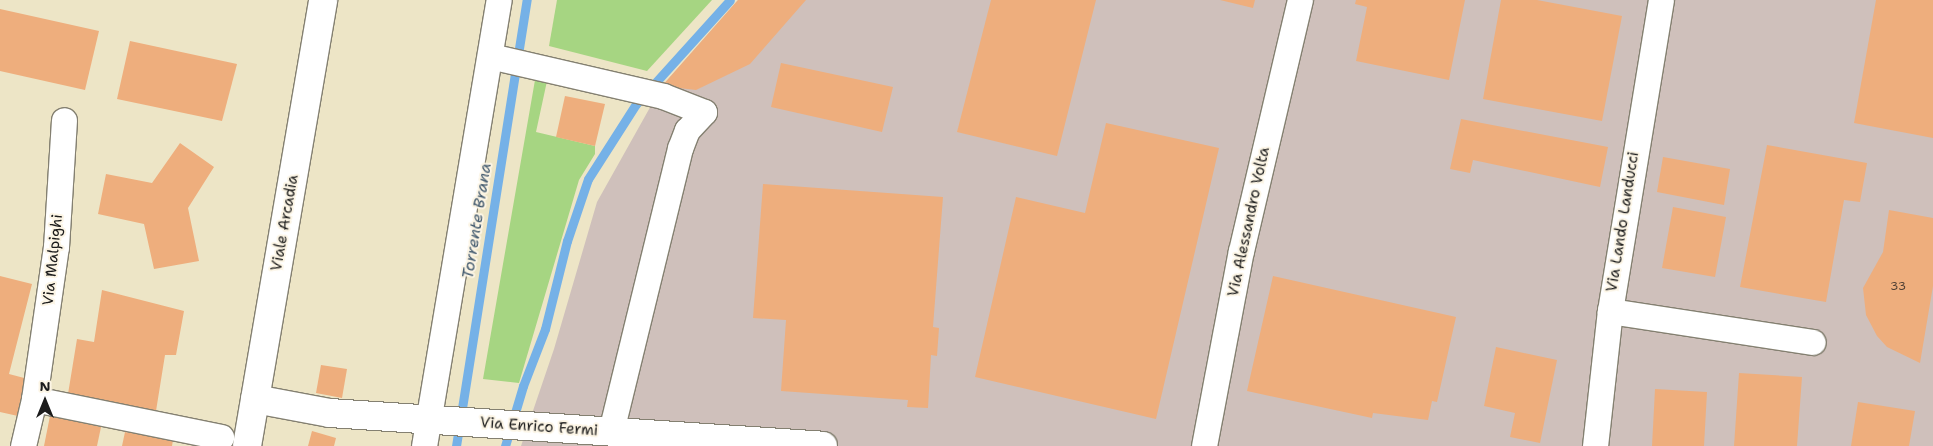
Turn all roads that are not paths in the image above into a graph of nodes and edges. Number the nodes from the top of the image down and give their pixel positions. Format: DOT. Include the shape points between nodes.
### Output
graph roads {
  1 [pos="323,0"];
  2 [pos="499,0"];
  3 [pos="1300,0"];
  4 [pos="1661,0"];
  5 [pos="497,58"];
  6 [pos="64,120"];
  7 [pos="1610,311"];
  8 [pos="1813,342"];
  9 [pos="34,399"];
  10 [pos="255,399"];
  11 [pos="435,420"];
  12 [pos="610,432"];
  13 [pos="222,437"];
  14 [pos="23,446"];
  15 [pos="246,446"];
  16 [pos="424,446"];
  17 [pos="824,446"];
  18 [pos="1204,446"];
  19 [pos="1595,446"];
  1 -- 10 [label="street, Viale Arcadia"];
  2 -- 5 [label="street"];
  3 -- 18 [label="street, Via Alessandro Volta" via="1241,251"];
  4 -- 7 [label="street, Via Lando Landucci"];
  5 -- 11 [label="street"];
  5 -- 12 [label="street" via="663,96 704,112 687,130 680,148"];
  6 -- 9 [label="street, Via Malpighi" via="56,247"];
  7 -- 8 [label="street"];
  7 -- 19 [label="street, Via Lando Landucci"];
  9 -- 13 [label="street"];
  9 -- 14 [label="street, Via Malpighi"];
  10 -- 11 [label="street, Via Enrico Fermi" via="330,413"];
  10 -- 15 [label="street, Viale Arcadia"];
  11 -- 12 [label="street, Via Enrico Fermi"];
  11 -- 16 [label="street"];
  12 -- 17 [label="street, Via Enrico Fermi"];
}
